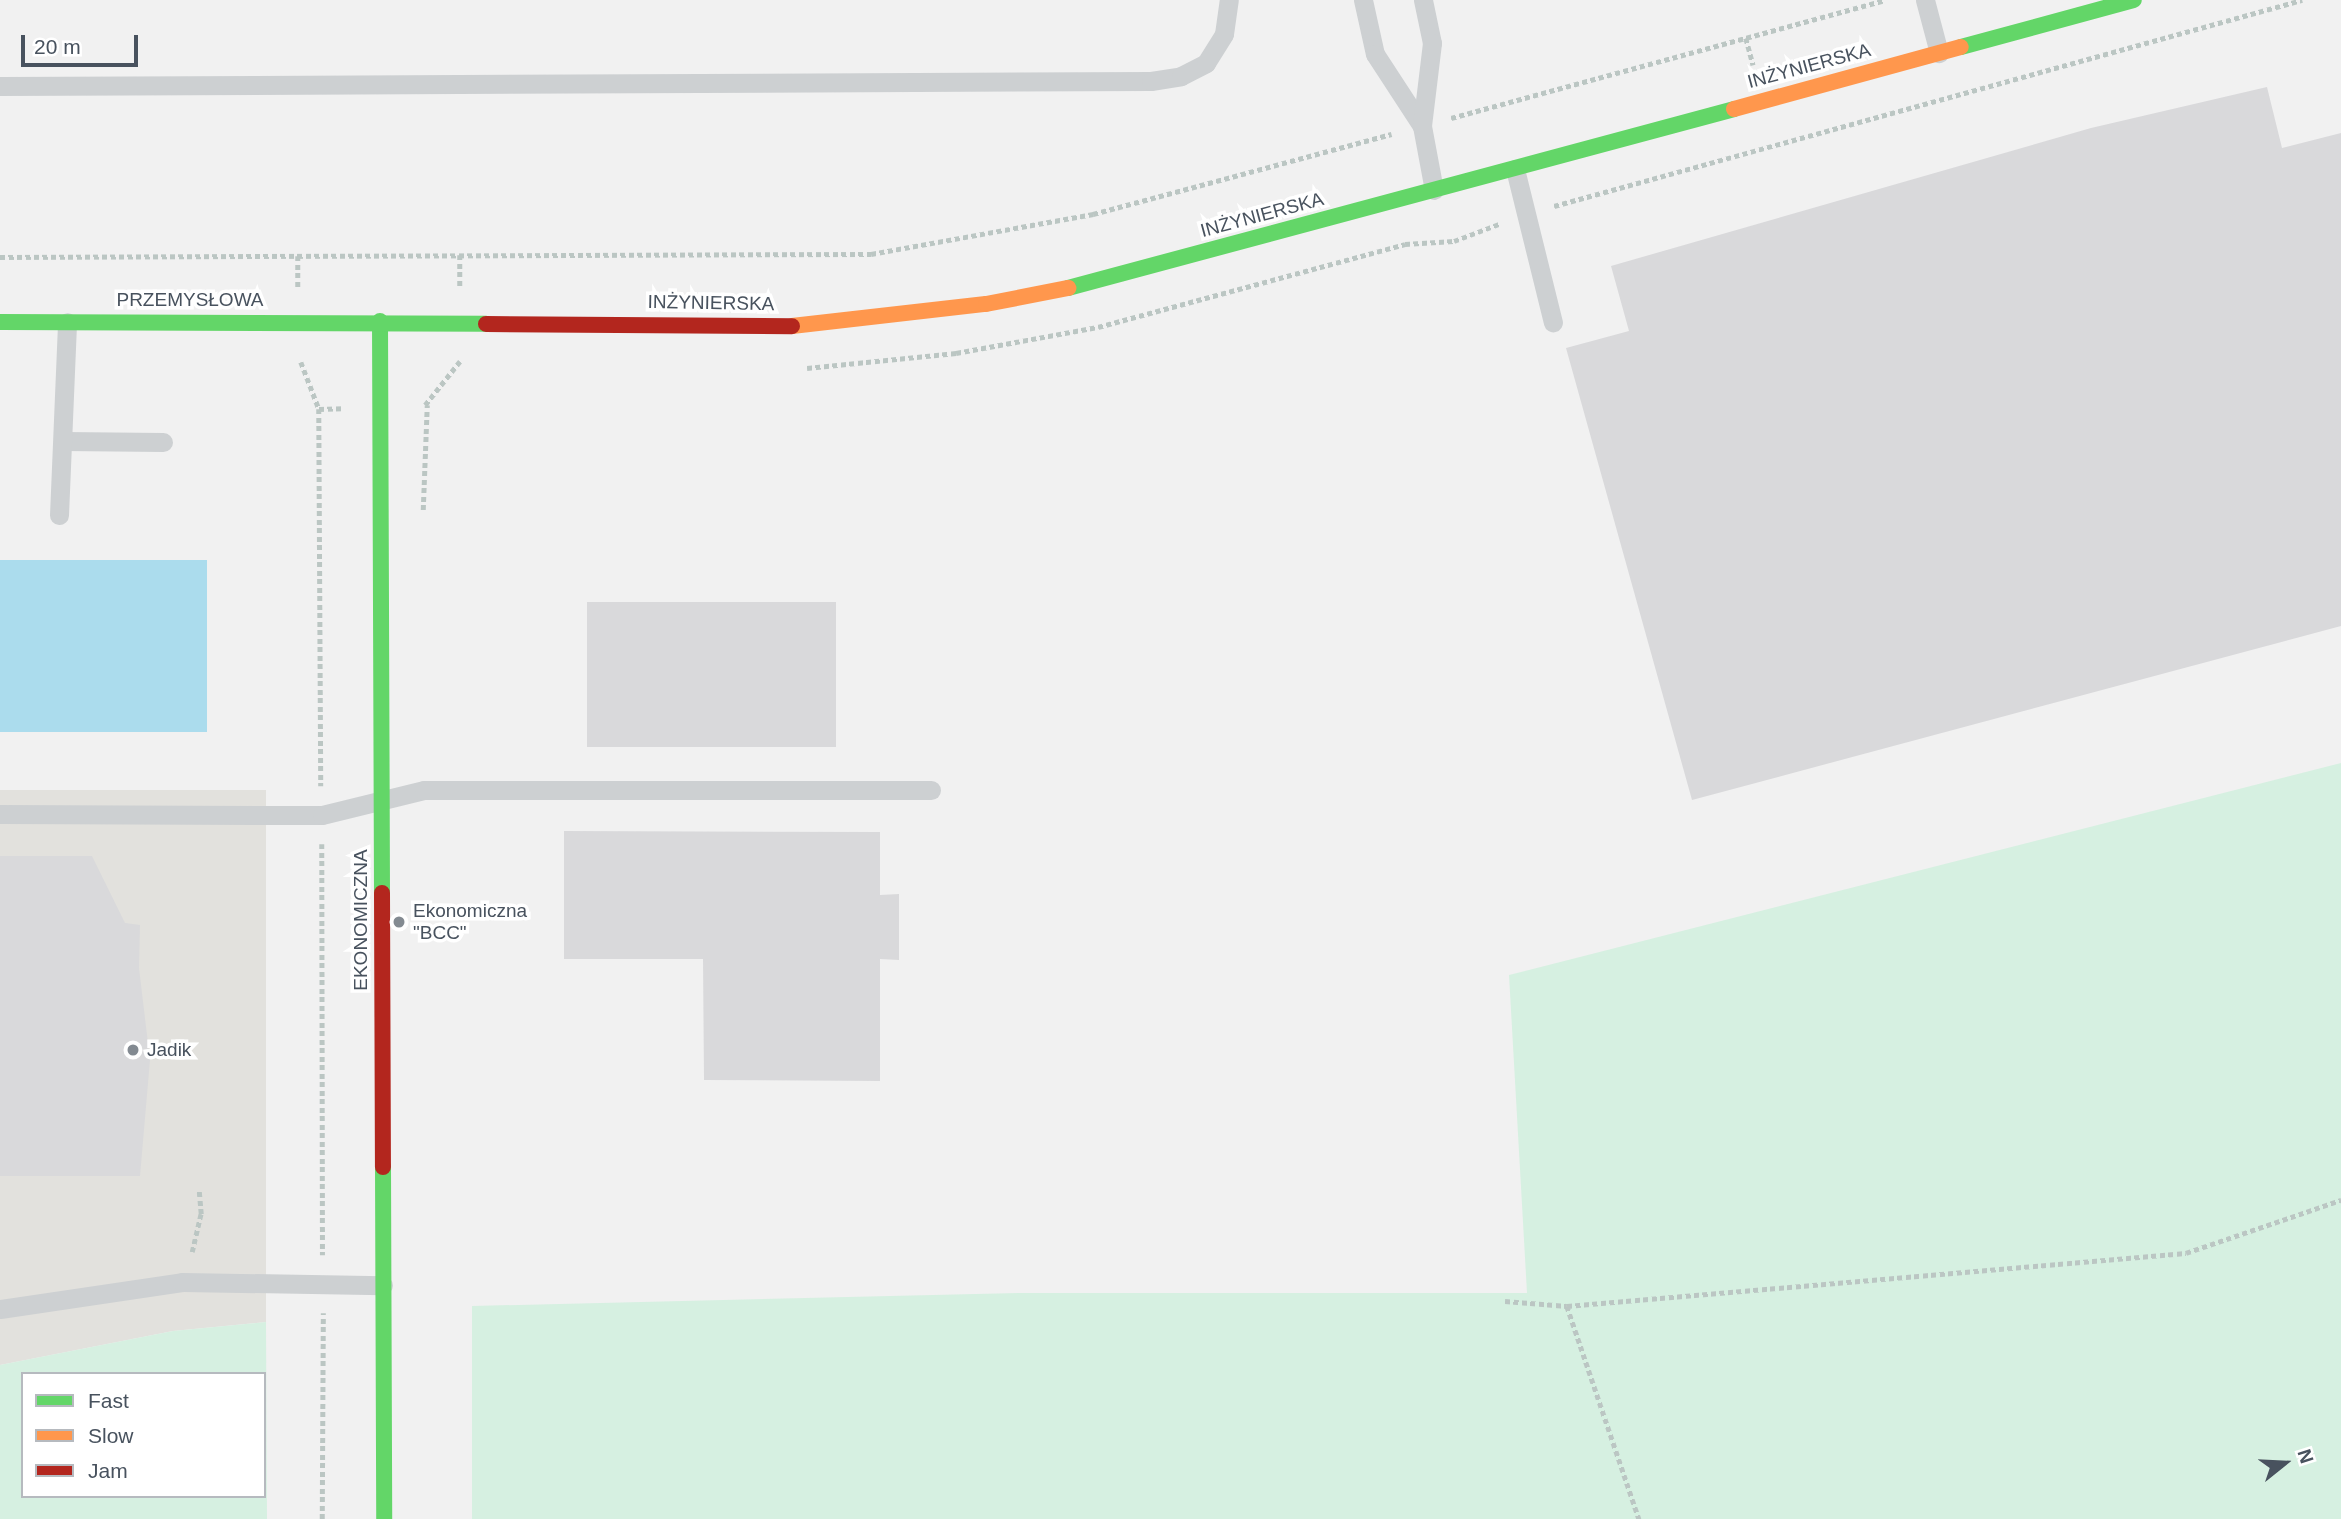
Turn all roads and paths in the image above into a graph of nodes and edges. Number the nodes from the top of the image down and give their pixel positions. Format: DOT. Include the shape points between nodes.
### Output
graph roads {
  1 [pos="1229,0"];
  2 [pos="1363,0"];
  3 [pos="1423,0"];
  4 [pos="1885,0"];
  5 [pos="1925,0"];
  6 [pos="2129,1"];
  7 [pos="1939,53"];
  8 [pos="0,86"];
  9 [pos="1422,126"];
  10 [pos="1515,169"];
  11 [pos="1434,190"];
  12 [pos="0,257"];
  13 [pos="380,321"];
  14 [pos="0,322"];
  15 [pos="67,322"];
  16 [pos="1553,322"];
  17 [pos="318,409"];
  18 [pos="63,441"];
  19 [pos="163,442"];
  20 [pos="59,515"];
  21 [pos="931,790"];
  22 [pos="382,803"];
  23 [pos="0,814"];
  24 [pos="322,815"];
  25 [pos="199,1191"];
  26 [pos="2341,1200"];
  27 [pos="182,1282"];
  28 [pos="383,1285"];
  29 [pos="324,1287"];
  30 [pos="1505,1301"];
  31 [pos="1567,1306"];
  32 [pos="0,1309"];
  33 [pos="322,1519"];
  34 [pos="384,1519"];
  35 [pos="1639,1519"];
  1 -- 8 [label="lane" via="1224,34 1206,63 1181,76 1152,81"];
  2 -- 9 [label="lane" via="1375,54"];
  3 -- 9 [label="lane" via="1432,43"];
  4 -- 9 [label="path"];
  5 -- 7 [label="lane"];
  6 -- 7 [label="street, INŻYNIERSKA"];
  7 -- 10 [label="street, INŻYNIERSKA"];
  9 -- 11 [label="lane"];
  9 -- 12 [label="path" via="1093,214 871,254"];
  10 -- 11 [label="street, INŻYNIERSKA"];
  10 -- 16 [label="lane"];
  11 -- 13 [label="street, INŻYNIERSKA" via="1086,284 888,318 797,326"];
  13 -- 15 [label="street, PRZEMYSŁOWA"];
  13 -- 22 [label="street, EKONOMICZNA"];
  14 -- 15 [label="street, PRZEMYSŁOWA"];
  15 -- 18 [label="lane"];
  17 -- 24 [label="path"];
  18 -- 19 [label="lane"];
  18 -- 20 [label="lane"];
  21 -- 22 [label="lane" via="424,790"];
  22 -- 24 [label="lane"];
  22 -- 28 [label="street, EKONOMICZNA"];
  23 -- 24 [label="lane"];
  24 -- 29 [label="path"];
  25 -- 27 [label="path" via="199,1225"];
  26 -- 31 [label="path" via="2186,1253"];
  27 -- 29 [label="lane"];
  27 -- 32 [label="lane"];
  28 -- 29 [label="lane"];
  28 -- 34 [label="street, EKONOMICZNA"];
  29 -- 33 [label="path"];
  30 -- 31 [label="path"];
  31 -- 35 [label="path"];
}
